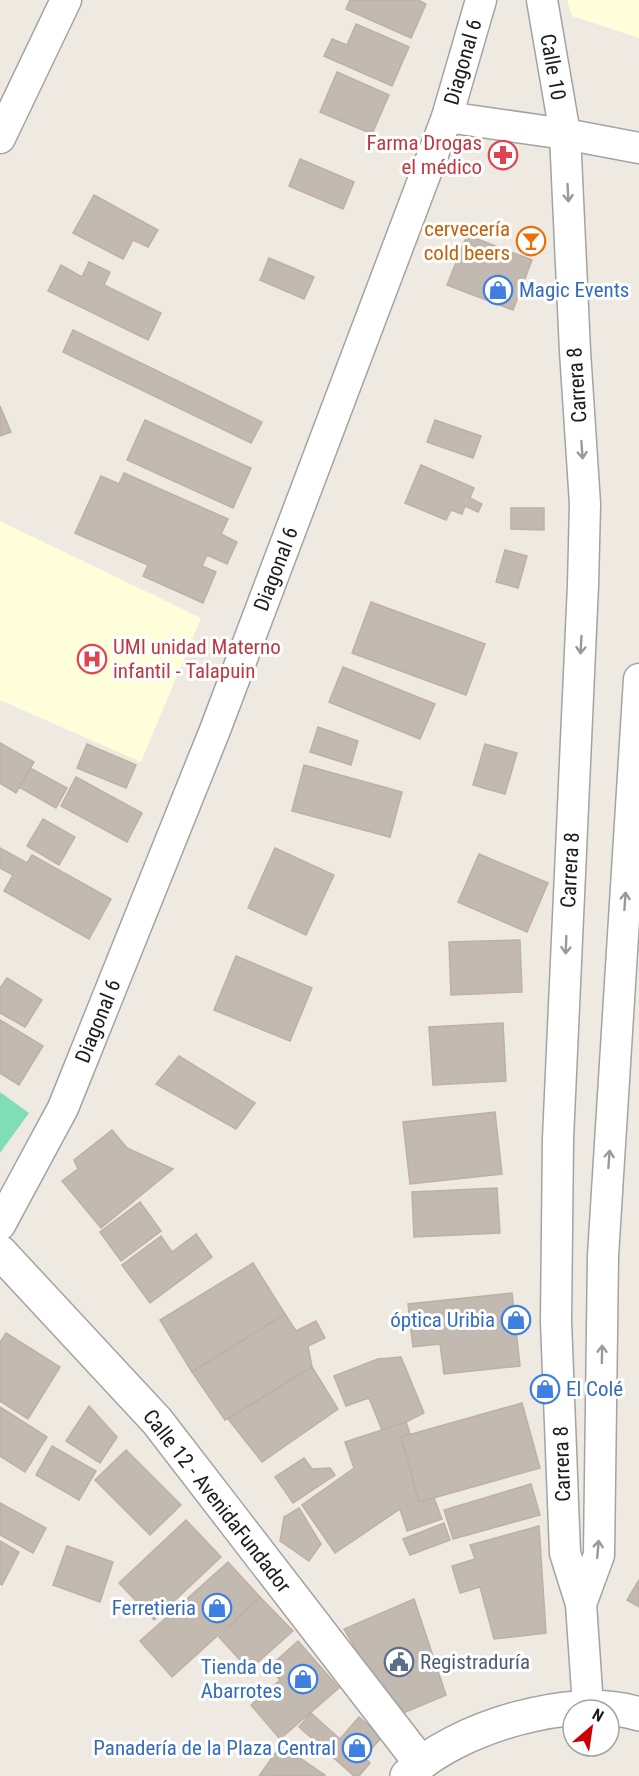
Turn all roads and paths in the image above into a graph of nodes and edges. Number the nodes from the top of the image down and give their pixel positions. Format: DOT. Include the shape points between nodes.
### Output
graph roads {
  1 [pos="66,0"];
  2 [pos="481,0"];
  3 [pos="542,0"];
  4 [pos="447,117"];
  5 [pos="4,118"];
  6 [pos="565,134"];
  7 [pos="639,148"];
  8 [pos="639,679"];
  9 [pos="0,1226"];
  10 [pos="0,1252"];
  11 [pos="581,1604"];
  12 [pos="587,1698"];
  13 [pos="561,1711"];
  14 [pos="621,1711"];
  15 [pos="639,1714"];
  16 [pos="414,1769"];
  1 -- 5 [label="street"];
  2 -- 4 [label="street, Diagonal 6"];
  3 -- 6 [label="street, Calle 10"];
  4 -- 6 [label="street, Calle 10"];
  4 -- 9 [label="street, Diagonal 6" via="214,730 67,1097"];
  6 -- 7 [label="street, Calle 10"];
  6 -- 11 [label="street, Carrera 8, one-way" via="585,504 558,1139 556,1321 565,1553"];
  11 -- 8 [label="street, Carrera 8, one-way" via="599,1555 603,1256"];
  10 -- 16 [label="street, Calle 12 - AvenidaFundador" via="156,1421"];
  11 -- 12 [label="street, Carrera 8"];
  13 -- 16 [label="street" via="474,1733"];
  14 -- 15 [label="street"];
}
